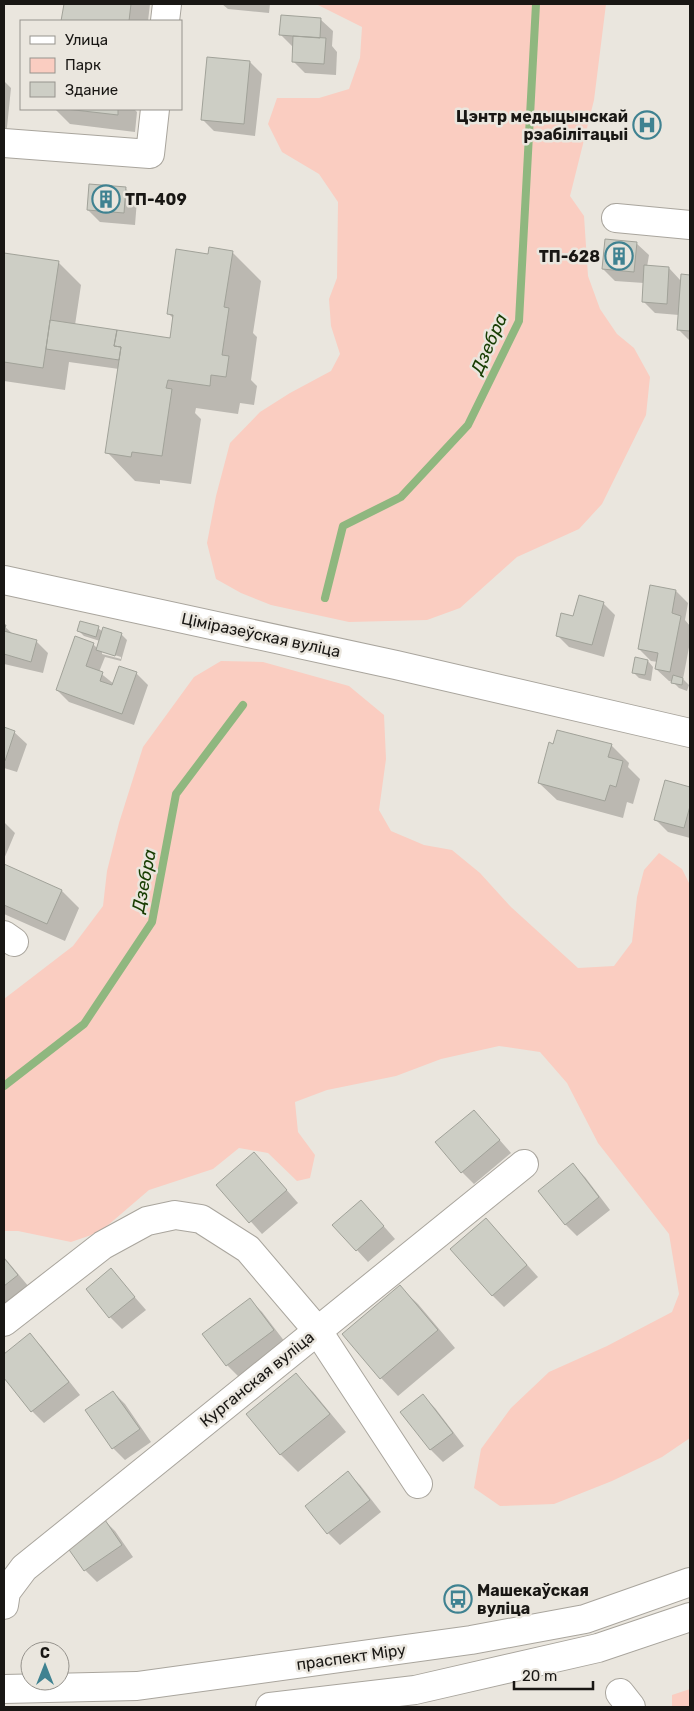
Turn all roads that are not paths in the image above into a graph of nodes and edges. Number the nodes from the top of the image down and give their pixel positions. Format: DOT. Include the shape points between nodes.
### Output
graph roads {
  1 [pos="167,4"];
  2 [pos="165,20"];
  3 [pos="155,110"];
  4 [pos="4,143"];
  5 [pos="616,218"];
  6 [pos="690,225"];
  7 [pos="4,580"];
  8 [pos="690,734"];
  9 [pos="524,1164"];
  10 [pos="4,1322"];
  11 [pos="317,1330"];
  12 [pos="418,1484"];
  13 [pos="690,1582"];
  14 [pos="4,1605"];
  15 [pos="690,1617"];
  16 [pos="4,1689"];
  17 [pos="270,1707"];
  1 -- 2 [label="main road"];
  3 -- 4 [label="main road" via="150,154"];
  5 -- 6 [label="main road"];
  7 -- 8 [label="main road, Ціміразеўская вуліца" via="517,692"];
  9 -- 11 [label="main road, Курганская вуліца"];
  10 -- 11 [label="main road" via="103,1245 147,1222 175,1215 201,1219 248,1249"];
  11 -- 12 [label="main road"];
  11 -- 14 [label="main road, Курганская вуліца" via="24,1568 6,1592"];
  13 -- 16 [label="main road, праспект Міру" via="585,1620 471,1640 137,1686"];
  15 -- 17 [label="main road" via="598,1648 415,1690"];
}
